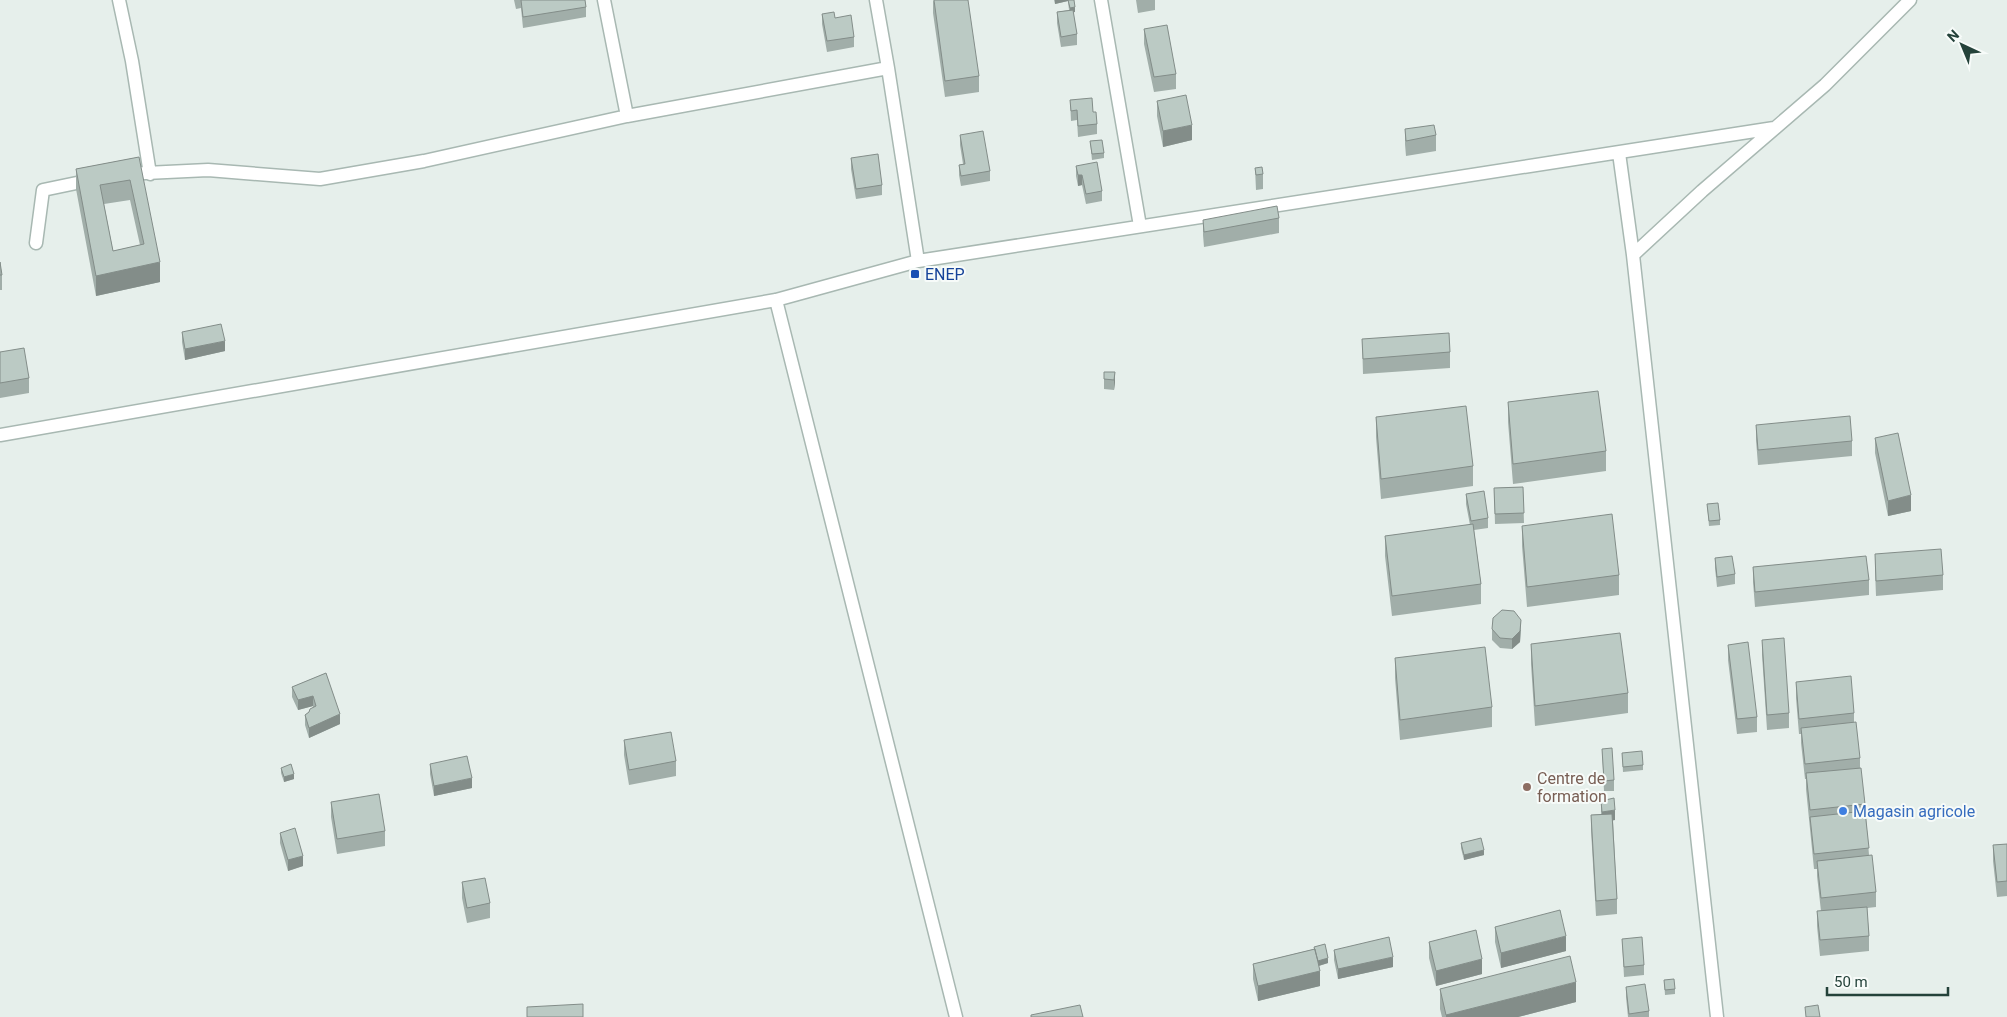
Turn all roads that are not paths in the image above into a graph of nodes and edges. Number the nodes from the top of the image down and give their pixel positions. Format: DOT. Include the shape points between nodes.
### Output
graph roads {
  1 [pos="120,0"];
  2 [pos="604,0"];
  3 [pos="876,0"];
  4 [pos="1101,0"];
  5 [pos="1910,0"];
  6 [pos="888,68"];
  7 [pos="627,116"];
  8 [pos="1774,128"];
  9 [pos="1619,153"];
  10 [pos="150,174"];
  11 [pos="1140,226"];
  12 [pos="36,243"];
  13 [pos="1633,255"];
  14 [pos="918,260"];
  15 [pos="776,300"];
  16 [pos="0,435"];
  17 [pos="956,1017"];
  18 [pos="1717,1017"];
  1 -- 10 [label="street"];
  2 -- 7 [label="street"];
  3 -- 6 [label="street"];
  4 -- 11 [label="street"];
  5 -- 8 [label="street" via="1825,84"];
  6 -- 7 [label="street"];
  6 -- 14 [label="street"];
  7 -- 10 [label="street" via="424,162 320,179 208,170"];
  8 -- 9 [label="street"];
  8 -- 13 [label="street"];
  9 -- 11 [label="street"];
  9 -- 13 [label="street"];
  10 -- 12 [label="street" via="118,174 43,190"];
  11 -- 14 [label="street"];
  13 -- 18 [label="street"];
  14 -- 15 [label="street"];
  15 -- 16 [label="street"];
  15 -- 17 [label="street"];
}
